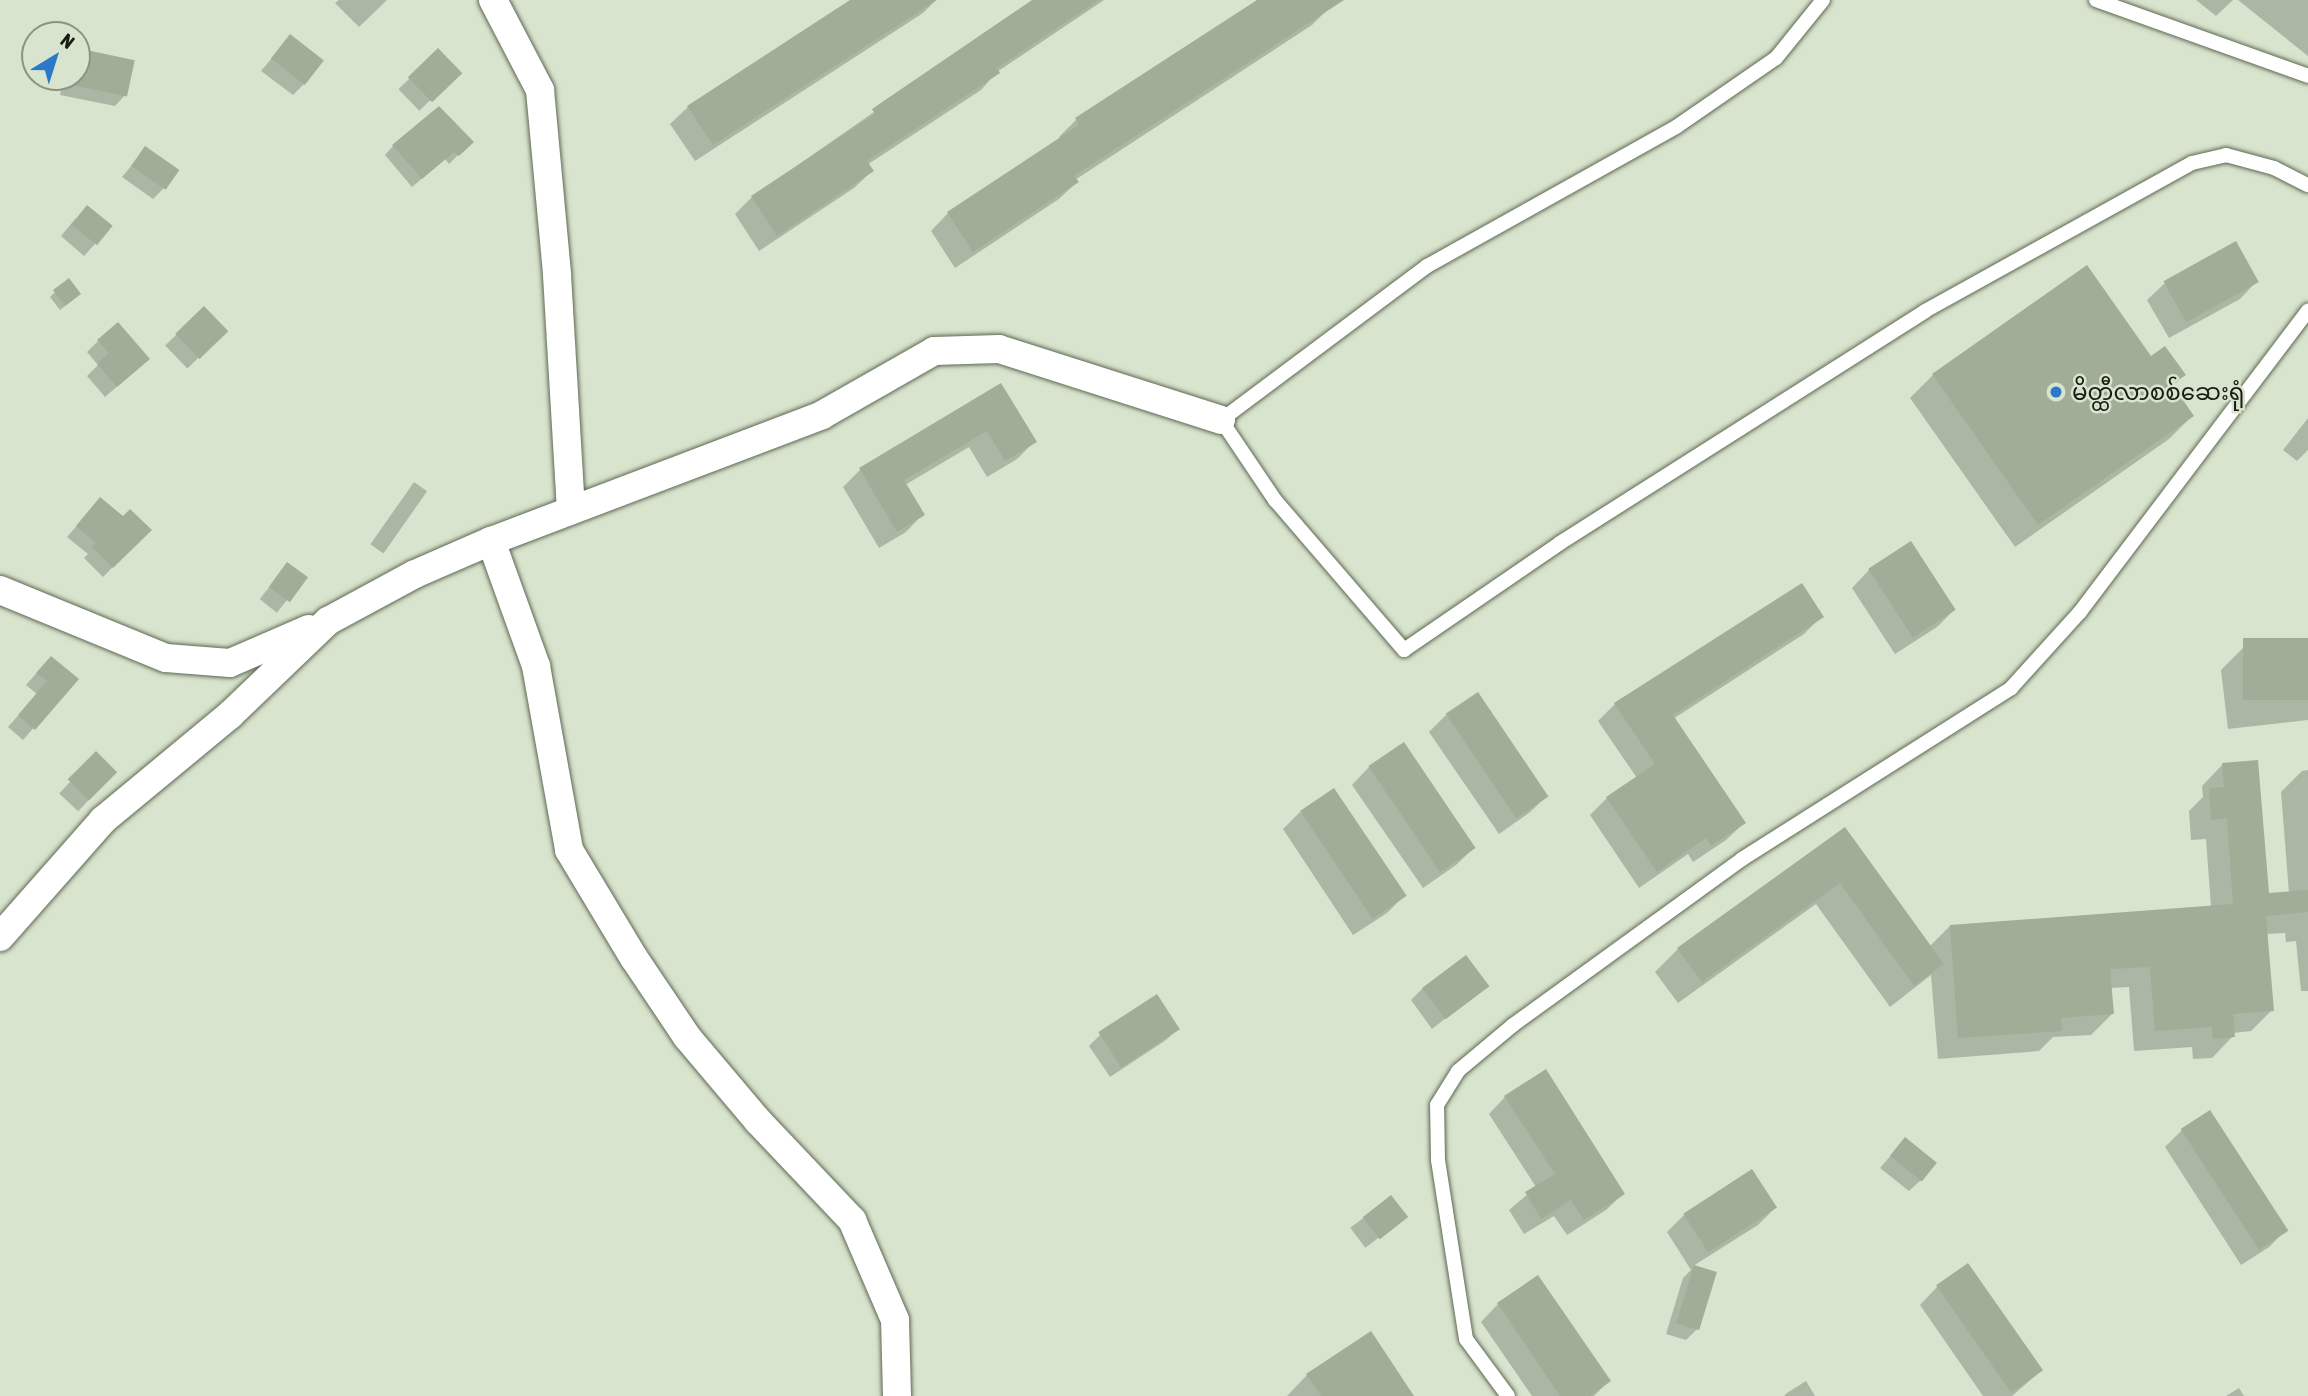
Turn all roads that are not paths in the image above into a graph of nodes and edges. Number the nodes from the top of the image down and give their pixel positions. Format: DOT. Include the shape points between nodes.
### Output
graph roads {
  1 [pos="493,0"];
  2 [pos="1823,0"];
  3 [pos="2096,0"];
  4 [pos="2308,76"];
  5 [pos="2308,185"];
  6 [pos="2308,310"];
  7 [pos="1221,420"];
  8 [pos="571,508"];
  9 [pos="491,541"];
  10 [pos="0,590"];
  11 [pos="328,621"];
  12 [pos="0,937"];
  13 [pos="897,1396"];
  14 [pos="1508,1396"];
  1 -- 8 [label="street" via="540,90"];
  2 -- 7 [label="lane" via="1776,58 1676,127 1427,266"];
  3 -- 4 [label="lane"];
  5 -- 7 [label="lane" via="2274,168 2226,155 2192,163 1925,311 1560,542 1404,650 1275,500"];
  6 -- 14 [label="lane" via="2080,612 2011,688 1742,859 1513,1025 1458,1071 1437,1105 1442,1186 1466,1339"];
  7 -- 8 [label="street" via="999,349 934,351 822,415 615,496"];
  8 -- 9 [label="street"];
  9 -- 11 [label="street" via="415,574"];
  9 -- 13 [label="street" via="536,666 569,850 687,1037 758,1121 852,1220 895,1320"];
  10 -- 11 [label="street" via="166,658 230,663"];
  11 -- 12 [label="street" via="230,715 103,820"];
}
